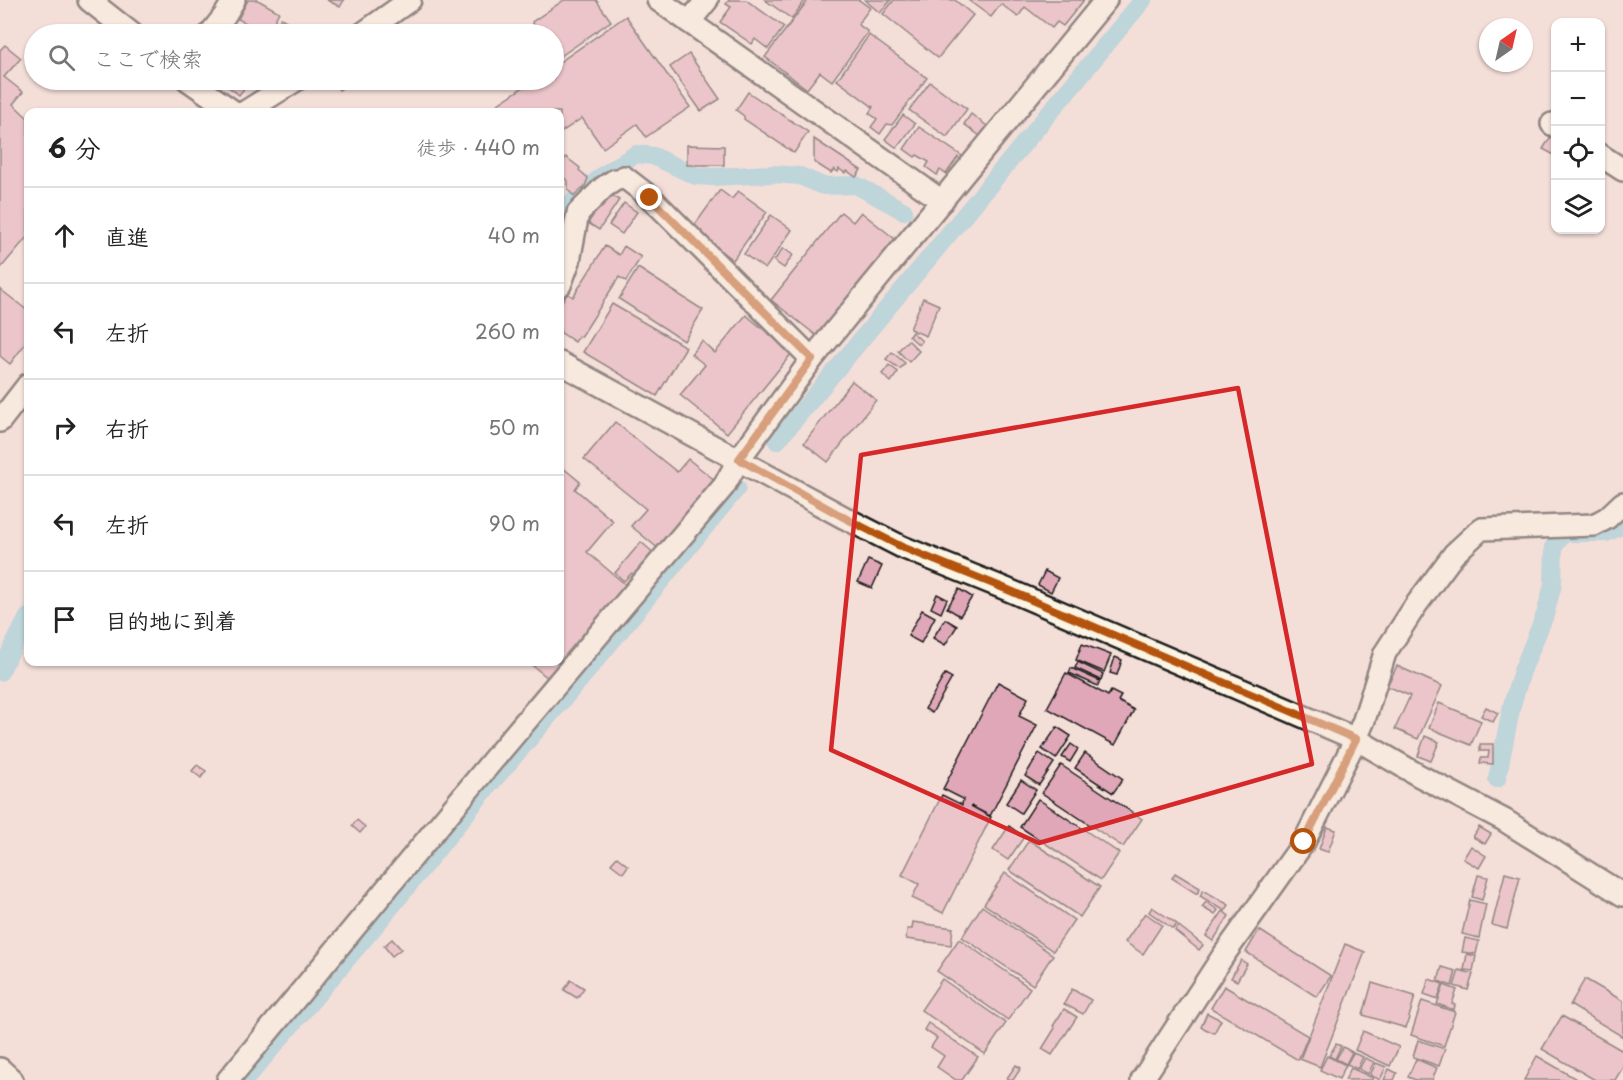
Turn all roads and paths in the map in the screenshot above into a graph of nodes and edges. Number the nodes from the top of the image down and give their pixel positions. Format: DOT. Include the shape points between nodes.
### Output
graph roads {
  1 [pos="89,0"];
  2 [pos="234,0"];
  3 [pos="410,0"];
  4 [pos="658,0"];
  5 [pos="707,0"];
  6 [pos="1106,0"];
  7 [pos="689,22"];
  8 [pos="119,24"];
  9 [pos="217,24"];
  10 [pos="376,24"];
  11 [pos="202,90"];
  12 [pos="280,90"];
  13 [pos="228,108"];
  14 [pos="251,108"];
  15 [pos="1605,158"];
  16 [pos="1623,170"];
  17 [pos="942,201"];
  18 [pos="564,274"];
  19 [pos="812,359"];
  20 [pos="564,365"];
  21 [pos="24,390"];
  22 [pos="0,421"];
  23 [pos="739,459"];
  24 [pos="1623,503"];
  25 [pos="1356,739"];
  26 [pos="1623,895"];
  27 [pos="0,1069"];
  28 [pos="12,1080"];
  29 [pos="228,1080"];
  30 [pos="1142,1080"];
  1 -- 8 [label="street"];
  2 -- 9 [label="street"];
  3 -- 10 [label="street"];
  4 -- 7 [label="street"];
  5 -- 7 [label="street"];
  6 -- 17 [label="street"];
  7 -- 17 [label="street"];
  11 -- 13 [label="street"];
  12 -- 14 [label="street"];
  15 -- 16 [label="street"];
  17 -- 19 [label="street"];
  18 -- 19 [label="street" via="578,213 619,178 650,198"];
  19 -- 23 [label="street"];
  20 -- 23 [label="street"];
  21 -- 22 [label="street"];
  23 -- 25 [label="street" via="902,547"];
  23 -- 29 [label="street" via="724,486"];
  24 -- 25 [label="street" via="1594,525 1481,529 1454,554 1385,653"];
  25 -- 26 [label="street" via="1504,820"];
  25 -- 30 [label="street" via="1304,842"];
  27 -- 28 [label="street"];
}
